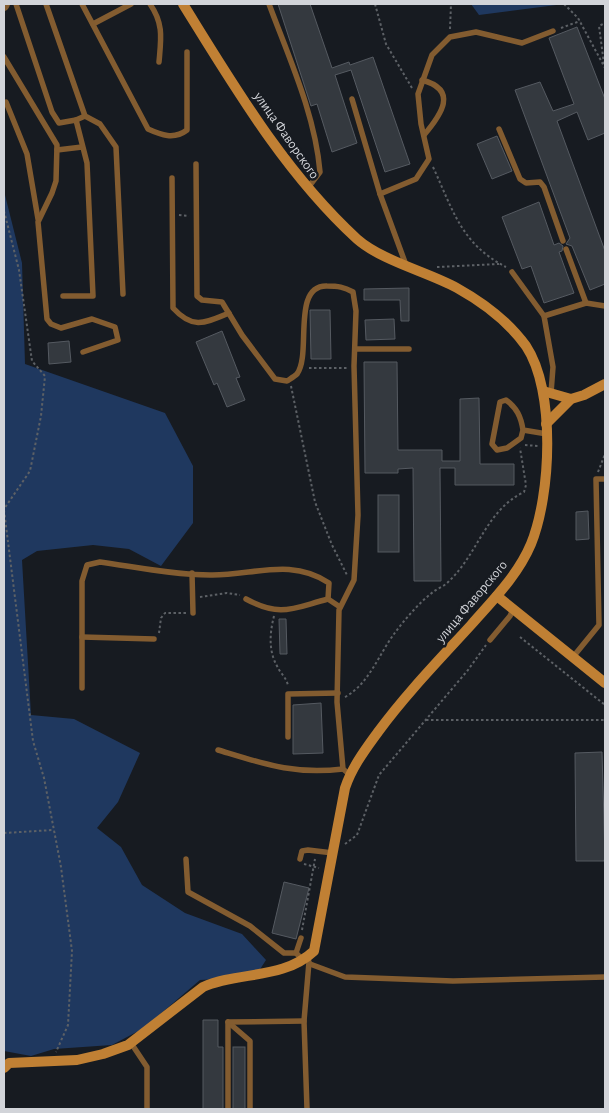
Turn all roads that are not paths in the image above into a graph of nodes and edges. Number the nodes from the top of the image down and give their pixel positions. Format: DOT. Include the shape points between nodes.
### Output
graph roads {
  1 [pos="16,4"];
  2 [pos="46,4"];
  3 [pos="82,4"];
  4 [pos="131,4"];
  5 [pos="150,4"];
  6 [pos="183,4"];
  7 [pos="269,4"];
  8 [pos="118,6"];
  9 [pos="93,24"];
  10 [pos="553,32"];
  11 [pos="187,52"];
  12 [pos="4,57"];
  13 [pos="158,62"];
  14 [pos="422,80"];
  15 [pos="352,99"];
  16 [pos="6,102"];
  17 [pos="85,116"];
  18 [pos="76,120"];
  19 [pos="499,129"];
  20 [pos="424,135"];
  21 [pos="82,147"];
  22 [pos="57,150"];
  23 [pos="196,164"];
  24 [pos="172,178"];
  25 [pos="308,189"];
  26 [pos="380,194"];
  27 [pos="38,222"];
  28 [pos="562,241"];
  29 [pos="566,249"];
  30 [pos="407,267"];
  31 [pos="512,272"];
  32 [pos="123,294"];
  33 [pos="63,296"];
  34 [pos="586,304"];
  35 [pos="605,306"];
  36 [pos="229,313"];
  37 [pos="544,316"];
  38 [pos="409,349"];
  39 [pos="355,350"];
  40 [pos="83,352"];
  41 [pos="605,384"];
  42 [pos="547,392"];
  43 [pos="572,399"];
  44 [pos="547,429"];
  45 [pos="523,430"];
  46 [pos="605,479"];
  47 [pos="192,573"];
  48 [pos="496,596"];
  49 [pos="246,599"];
  50 [pos="328,599"];
  51 [pos="340,607"];
  52 [pos="513,610"];
  53 [pos="193,613"];
  54 [pos="602,625"];
  55 [pos="82,636"];
  56 [pos="154,639"];
  57 [pos="490,640"];
  58 [pos="573,657"];
  59 [pos="605,683"];
  60 [pos="82,688"];
  61 [pos="338,694"];
  62 [pos="288,737"];
  63 [pos="218,750"];
  64 [pos="346,772"];
  65 [pos="332,854"];
  66 [pos="186,859"];
  67 [pos="300,859"];
  68 [pos="301,938"];
  69 [pos="306,957"];
  70 [pos="605,977"];
  71 [pos="304,1021"];
  72 [pos="228,1022"];
  73 [pos="131,1043"];
  74 [pos="5,1065"];
  75 [pos="146,1109"];
  76 [pos="228,1109"];
  77 [pos="250,1109"];
  78 [pos="307,1109"];
  1 -- 18 [label="lane" via="52,112 59,122"];
  2 -- 17 [label="lane"];
  3 -- 9 [label="lane"];
  4 -- 8 [label="lane"];
  5 -- 13 [label="lane" via="159,16"];
  6 -- 25 [label="street, улица Фаворского"];
  7 -- 25 [label="lane" via="310,117 319,155 320,172"];
  8 -- 9 [label="lane"];
  9 -- 11 [label="lane" via="148,129 162,136 179,136 187,130"];
  10 -- 14 [label="lane" via="522,43 476,32 450,38 432,55"];
  12 -- 22 [label="lane" via="54,139"];
  14 -- 20 [label="lane" via="418,98"];
  14 -- 20 [label="lane" via="435,83 443,94 439,118"];
  15 -- 26 [label="lane"];
  16 -- 27 [label="lane" via="27,154"];
  17 -- 18 [label="lane"];
  17 -- 32 [label="lane" via="100,124 116,147"];
  18 -- 21 [label="lane"];
  19 -- 28 [label="lane" via="520,180 540,182 544,187"];
  20 -- 26 [label="lane" via="429,159 416,180"];
  21 -- 22 [label="lane"];
  21 -- 33 [label="lane" via="87,163 93,296"];
  22 -- 27 [label="lane" via="54,187"];
  23 -- 36 [label="lane" via="197,296 202,300 222,302"];
  24 -- 36 [label="lane" via="173,308 181,317 201,324"];
  25 -- 30 [label="street, улица Фаворского" via="360,241"];
  26 -- 30 [label="lane"];
  27 -- 40 [label="lane" via="46,309 51,324 61,328 92,318 115,327 118,340"];
  29 -- 34 [label="lane"];
  30 -- 42 [label="street, улица Фаворского" via="455,287 486,305 510,326 528,349"];
  31 -- 37 [label="lane"];
  34 -- 35 [label="lane"];
  34 -- 37 [label="lane"];
  36 -- 39 [label="lane" via="275,379 289,379 297,374 302,361 304,311 312,292 322,286 343,287 353,292"];
  37 -- 42 [label="lane" via="553,368"];
  38 -- 39 [label="lane"];
  39 -- 51 [label="lane" via="358,514 354,580"];
  41 -- 43 [label="street"];
  42 -- 43 [label="street"];
  42 -- 44 [label="street, улица Фаворского"];
  43 -- 44 [label="street"];
  44 -- 45 [label="lane"];
  44 -- 48 [label="street, улица Фаворского" via="544,491 538,524 526,552"];
  45 -- 45 [label="lane" via="521,438 507,448 497,450 492,444 500,402 506,400 514,406"];
  46 -- 54 [label="lane" via="596,479"];
  47 -- 50 [label="lane" via="209,576 295,570 314,573 329,583"];
  47 -- 53 [label="lane"];
  47 -- 55 [label="lane" via="100,562 87,565 82,581"];
  48 -- 52 [label="street"];
  48 -- 64 [label="street, улица Фаворского" via="395,709"];
  49 -- 50 [label="lane" via="275,611"];
  50 -- 51 [label="lane"];
  51 -- 61 [label="lane"];
  52 -- 57 [label="lane"];
  52 -- 58 [label="street"];
  54 -- 58 [label="lane"];
  55 -- 56 [label="lane"];
  55 -- 60 [label="lane"];
  58 -- 59 [label="street"];
  61 -- 62 [label="lane" via="288,694"];
  61 -- 64 [label="lane"];
  63 -- 64 [label="lane" via="282,768"];
  64 -- 65 [label="street, улица Фаворского"];
  65 -- 67 [label="lane" via="308,850 302,851"];
  65 -- 69 [label="street, улица Фаворского"];
  66 -- 69 [label="lane" via="188,892 250,926 284,953"];
  68 -- 69 [label="lane"];
  69 -- 70 [label="lane" via="345,977 453,981"];
  69 -- 71 [label="lane"];
  69 -- 73 [label="street" via="266,974 217,981 204,987"];
  71 -- 72 [label="lane"];
  71 -- 78 [label="lane"];
  72 -- 76 [label="lane"];
  72 -- 77 [label="lane" via="250,1041"];
  73 -- 74 [label="street" via="103,1054"];
  73 -- 75 [label="lane" via="147,1067"];
}
